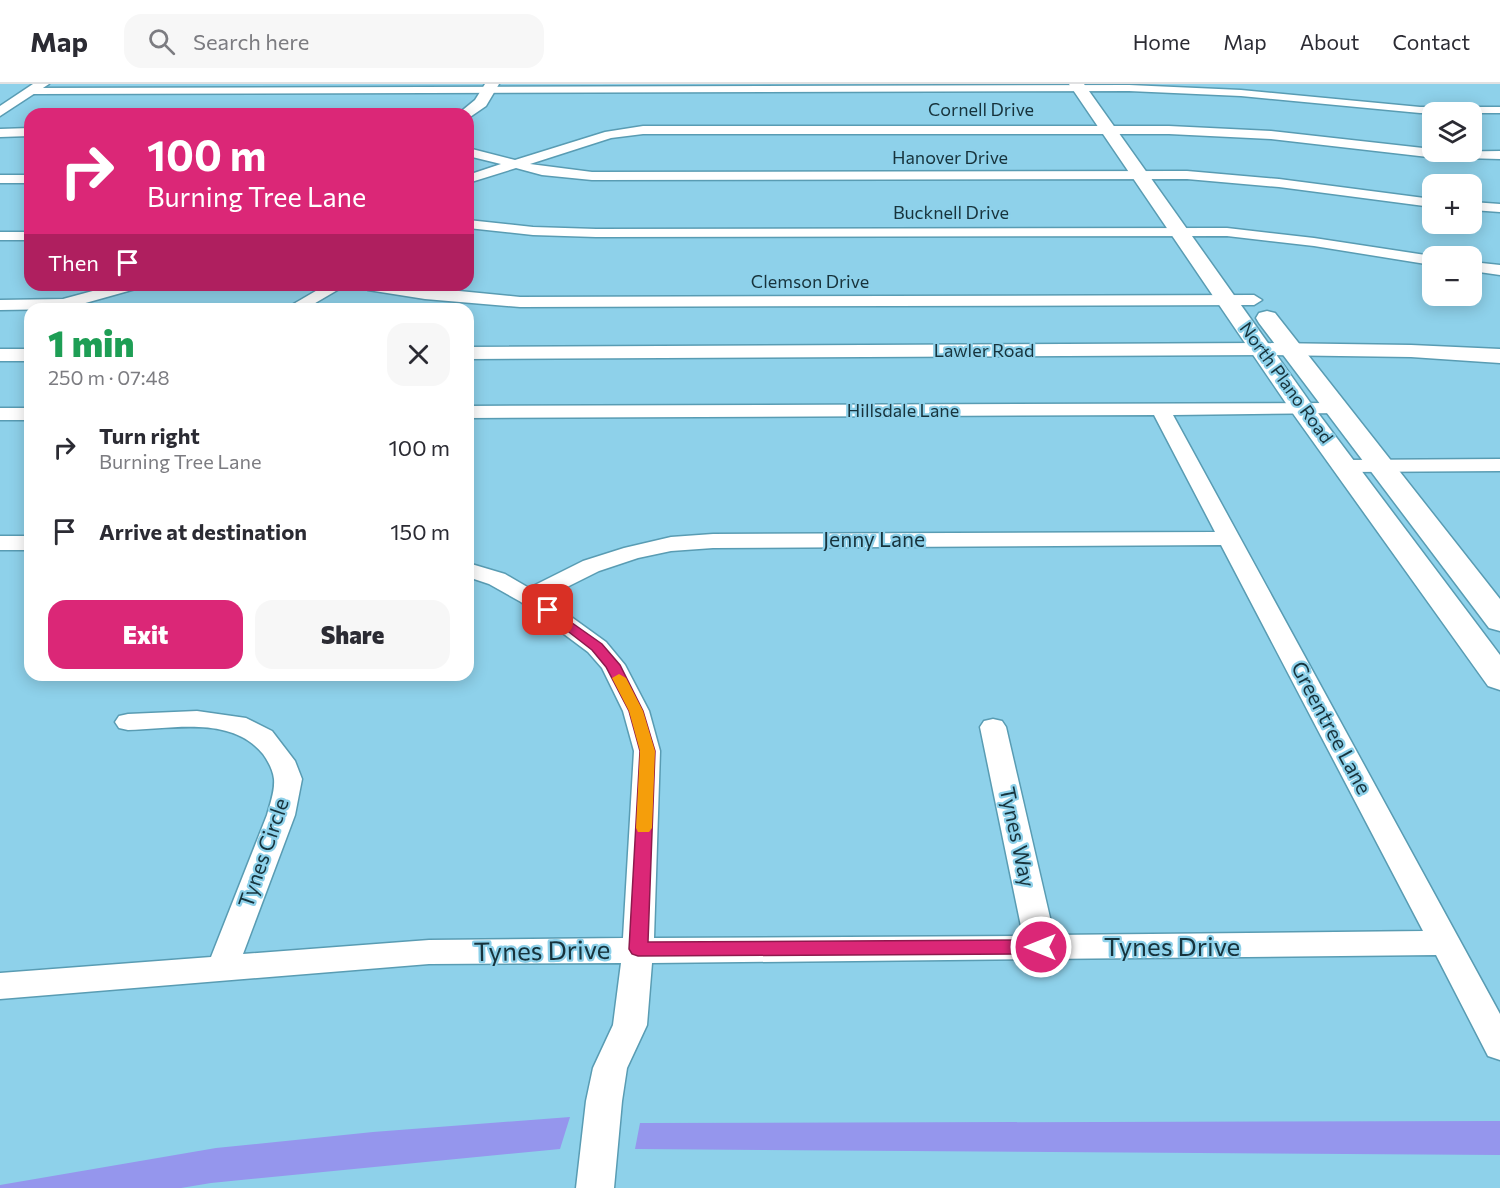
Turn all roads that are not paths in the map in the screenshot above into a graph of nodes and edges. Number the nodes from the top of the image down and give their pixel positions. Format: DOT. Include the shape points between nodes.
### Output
graph roads {
  1 [pos="1085,86"];
  2 [pos="490,87"];
  3 [pos="36,88"];
  4 [pos="474,108"];
  5 [pos="1500,110"];
  6 [pos="0,112"];
  7 [pos="1107,129"];
  8 [pos="1126,129"];
  9 [pos="0,132"];
  10 [pos="24,132"];
  11 [pos="474,154"];
  12 [pos="1500,155"];
  13 [pos="513,165"];
  14 [pos="1140,176"];
  15 [pos="1162,176"];
  16 [pos="474,177"];
  17 [pos="0,179"];
  18 [pos="24,179"];
  19 [pos="1175,193"];
  20 [pos="1422,202"];
  21 [pos="1482,206"];
  22 [pos="1500,207"];
  23 [pos="474,225"];
  24 [pos="1192,227"];
  25 [pos="0,236"];
  26 [pos="24,236"];
  27 [pos="1221,255"];
  28 [pos="1422,259"];
  29 [pos="1482,268"];
  30 [pos="1500,270"];
  31 [pos="1240,281"];
  32 [pos="111,291"];
  33 [pos="327,291"];
  34 [pos="406,291"];
  35 [pos="1227,300"];
  36 [pos="1254,300"];
  37 [pos="68,303"];
  38 [pos="304,303"];
  39 [pos="0,305"];
  40 [pos="24,305"];
  41 [pos="1262,350"];
  42 [pos="1290,350"];
  43 [pos="474,353"];
  44 [pos="0,355"];
  45 [pos="24,355"];
  46 [pos="1500,356"];
  47 [pos="1337,409"];
  48 [pos="1303,410"];
  49 [pos="1161,411"];
  50 [pos="474,412"];
  51 [pos="0,414"];
  52 [pos="24,414"];
  53 [pos="1500,465"];
  54 [pos="1347,466"];
  55 [pos="1382,466"];
  56 [pos="1229,538"];
  57 [pos="0,543"];
  58 [pos="24,543"];
  59 [pos="474,572"];
  60 [pos="529,597"];
  61 [pos="1500,621"];
  62 [pos="1500,679"];
  63 [pos="128,722"];
  64 [pos="993,727"];
  65 [pos="1446,943"];
  66 [pos="1041,947"];
  67 [pos="638,949"];
  68 [pos="222,968"];
  69 [pos="0,986"];
  70 [pos="1500,1046"];
  71 [pos="595,1188"];
  1 -- 2 [label="street"];
  1 -- 5 [label="street" via="1359,99 1420,110"];
  1 -- 7 [label="main road, North Plano Road"];
  1 -- 8 [label="main road"];
  2 -- 3 [label="street"];
  2 -- 4 [label="street"];
  3 -- 6 [label="street"];
  7 -- 8 [label="street, Cornell Drive"];
  7 -- 13 [label="street, Cornell Drive" via="643,130 609,135"];
  7 -- 14 [label="main road, North Plano Road"];
  8 -- 12 [label="street, Cornell Drive" via="1211,131 1428,153"];
  8 -- 15 [label="main road"];
  9 -- 10 [label="street"];
  11 -- 13 [label="street, Hanover Drive"];
  13 -- 14 [label="street, Hanover Drive" via="592,176"];
  13 -- 16 [label="street, Cornell Drive"];
  14 -- 15 [label="street, Hanover Drive"];
  14 -- 24 [label="main road, North Plano Road"];
  15 -- 19 [label="main road"];
  15 -- 20 [label="street, Hanover Drive" via="1275,181"];
  17 -- 18 [label="street"];
  21 -- 22 [label="street"];
  23 -- 24 [label="street, Bucknell Drive" via="596,233"];
  24 -- 27 [label="main road, North Plano Road"];
  24 -- 28 [label="street, Bucknell Drive" via="1264,234"];
  24 -- 35 [label="main road, North Plano Road"];
  25 -- 26 [label="street"];
  29 -- 30 [label="street"];
  31 -- 36 [label="main road, North Plano Road"];
  32 -- 37 [label="street"];
  33 -- 38 [label="street"];
  34 -- 35 [label="street, Clemson Drive" via="520,302"];
  35 -- 36 [label="street, Clemson Drive"];
  35 -- 41 [label="main road, North Plano Road"];
  36 -- 42 [label="main road, North Plano Road"];
  39 -- 40 [label="street"];
  41 -- 42 [label="street, Lawler Road"];
  41 -- 43 [label="street, Lawler Road"];
  41 -- 48 [label="main road, North Plano Road"];
  42 -- 46 [label="street, Lawler Road"];
  42 -- 47 [label="main road, North Plano Road"];
  44 -- 45 [label="street"];
  47 -- 48 [label="street, Hillsdale Lane"];
  47 -- 55 [label="main road, North Plano Road"];
  48 -- 49 [label="street, Hillsdale Lane"];
  48 -- 54 [label="main road, North Plano Road"];
  49 -- 50 [label="street, Hillsdale Lane"];
  49 -- 56 [label="street, Greentree Lane"];
  51 -- 52 [label="street"];
  53 -- 55 [label="street"];
  54 -- 55 [label="street"];
  54 -- 62 [label="main road, North Plano Road"];
  55 -- 61 [label="main road, North Plano Road"];
  56 -- 60 [label="street, Jenny Lane" via="671,544 591,566"];
  56 -- 65 [label="street, Greentree Lane"];
  57 -- 58 [label="street"];
  59 -- 60 [label="street" via="497,579"];
  60 -- 67 [label="street" via="597,647 613,665 636,711 647,751"];
  63 -- 68 [label="street, Tynes Circle" via="239,724 260,737 281,759 288,780 284,808"];
  64 -- 66 [label="street, Tynes Way"];
  65 -- 66 [label="street, Tynes Drive"];
  65 -- 70 [label="street, Greentree Lane"];
  66 -- 67 [label="street, Tynes Drive"];
  67 -- 68 [label="street, Tynes Drive" via="429,952"];
  67 -- 71 [label="street" via="630,1025 608,1079"];
  68 -- 69 [label="street, Tynes Drive"];
}
